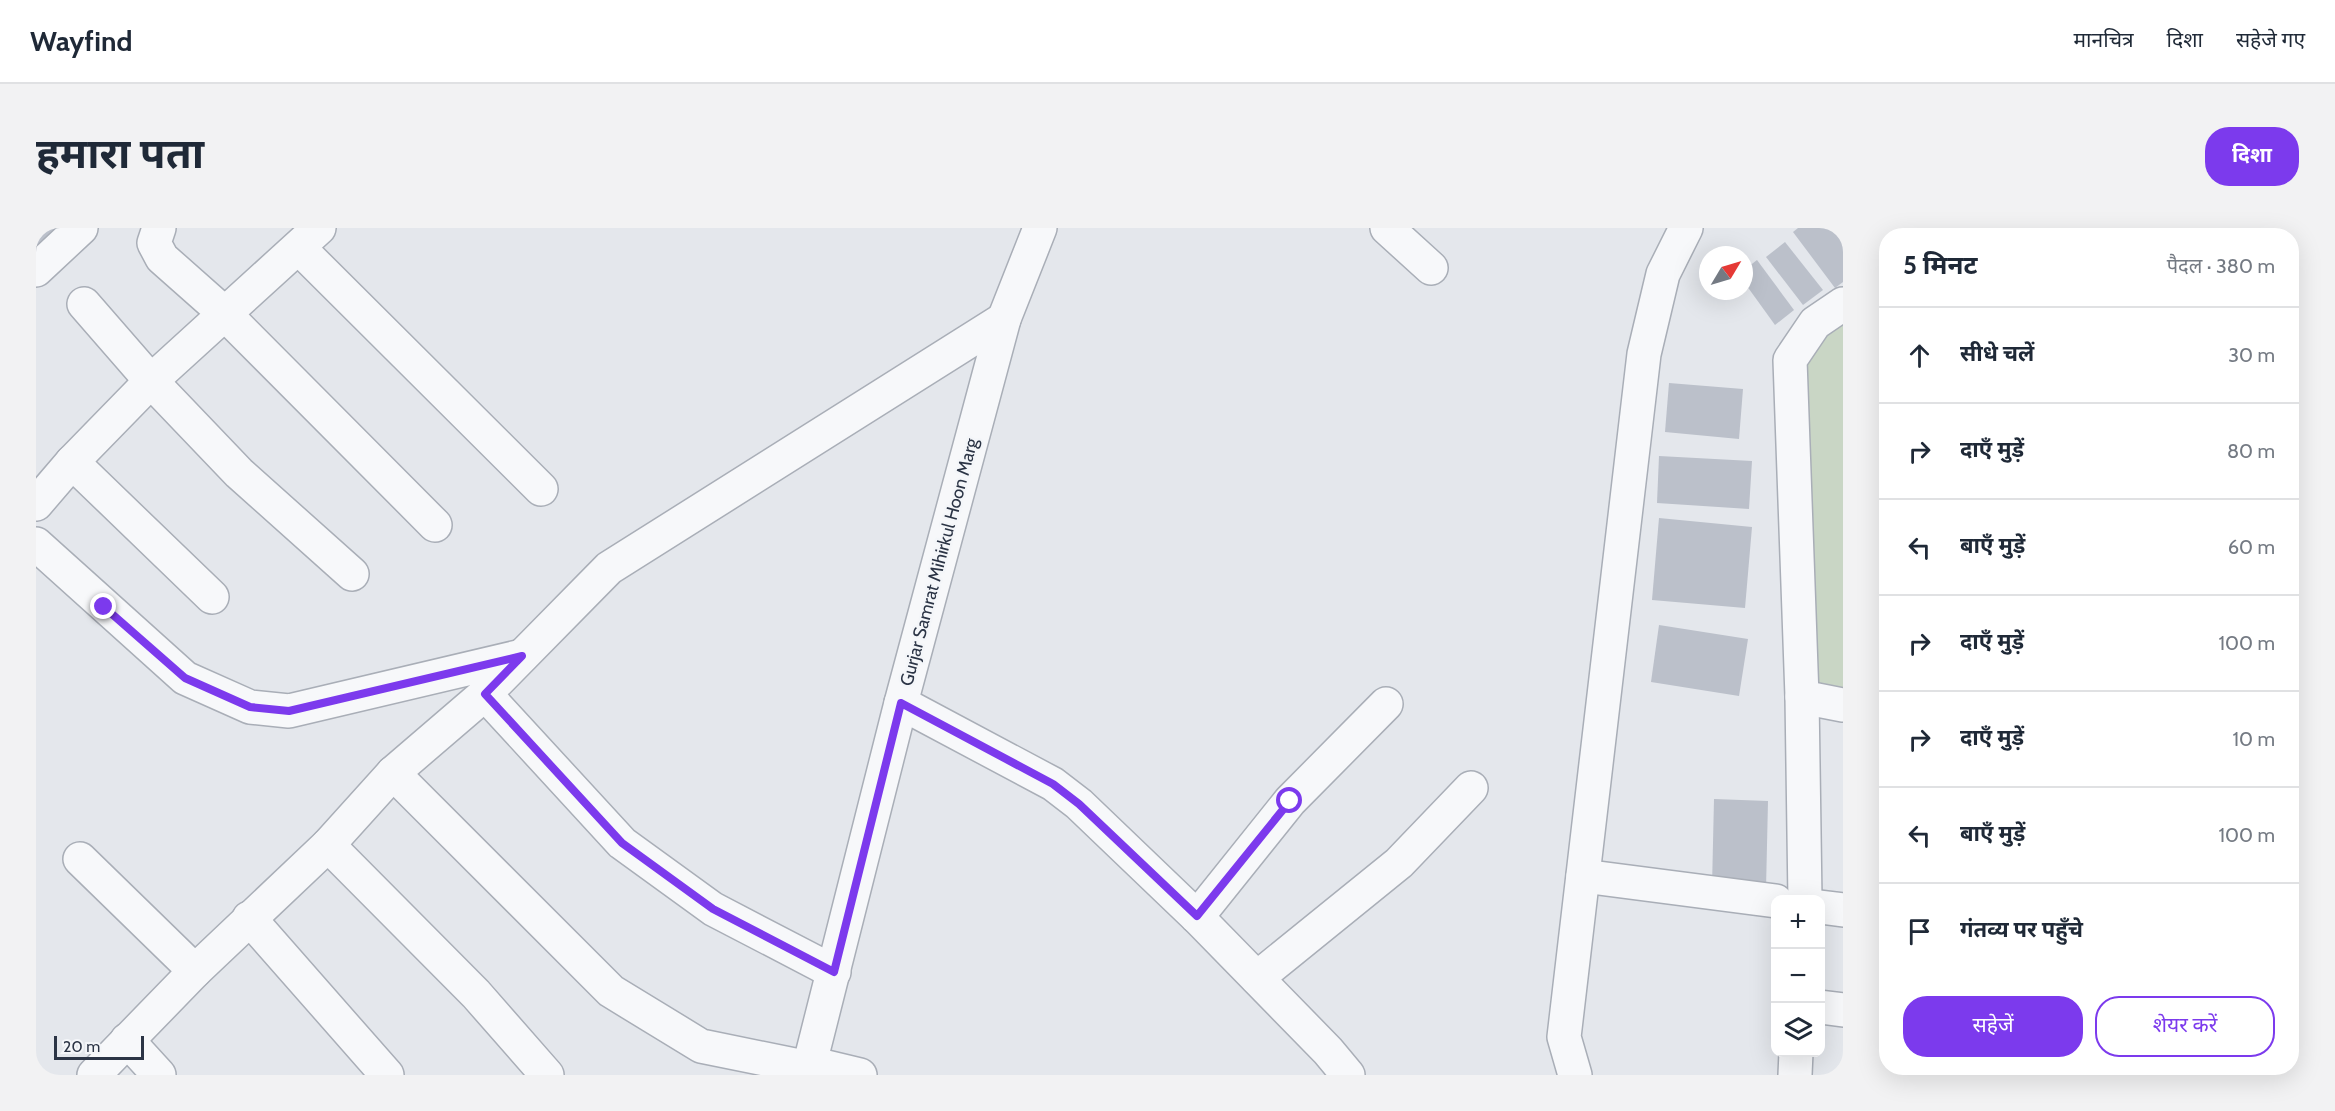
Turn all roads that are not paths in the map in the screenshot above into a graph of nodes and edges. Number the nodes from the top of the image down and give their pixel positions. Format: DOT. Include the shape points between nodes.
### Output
graph roads {
  1 [pos="81,228"];
  2 [pos="159,228"];
  3 [pos="1040,228"];
  4 [pos="1388,228"];
  5 [pos="1686,228"];
  6 [pos="309,238"];
  7 [pos="1431,268"];
  8 [pos="36,270"];
  9 [pos="84,304"];
  10 [pos="1843,304"];
  11 [pos="223,312"];
  12 [pos="1004,319"];
  13 [pos="151,381"];
  14 [pos="72,462"];
  15 [pos="541,489"];
  16 [pos="36,504"];
  17 [pos="435,525"];
  18 [pos="36,544"];
  19 [pos="352,574"];
  20 [pos="212,597"];
  21 [pos="522,656"];
  22 [pos="485,694"];
  23 [pos="1802,697"];
  24 [pos="901,703"];
  25 [pos="1386,704"];
  26 [pos="1843,705"];
  27 [pos="393,773"];
  28 [pos="1471,788"];
  29 [pos="328,845"];
  30 [pos="80,859"];
  31 [pos="1583,876"];
  32 [pos="1805,895"];
  33 [pos="1771,900"];
  34 [pos="1825,908"];
  35 [pos="1843,910"];
  36 [pos="1197,916"];
  37 [pos="249,918"];
  38 [pos="195,971"];
  39 [pos="834,972"];
  40 [pos="1257,978"];
  41 [pos="1825,1008"];
  42 [pos="1843,1010"];
  43 [pos="128,1040"];
  44 [pos="1796,1057"];
  45 [pos="808,1069"];
  46 [pos="94,1075"];
  47 [pos="159,1075"];
  48 [pos="387,1075"];
  49 [pos="547,1075"];
  50 [pos="860,1075"];
  51 [pos="1348,1075"];
  52 [pos="1575,1075"];
  53 [pos="1796,1075"];
  1 -- 8 [label="street"];
  2 -- 11 [label="street" via="154,243 162,258"];
  3 -- 12 [label="street, Gurjar Samrat Mihirkul Hoon Marg"];
  4 -- 7 [label="street"];
  5 -- 31 [label="street" via="1663,274 1644,354"];
  6 -- 11 [label="street"];
  6 -- 15 [label="street"];
  9 -- 13 [label="street"];
  10 -- 23 [label="street" via="1815,323 1790,360"];
  11 -- 13 [label="street"];
  11 -- 17 [label="street"];
  12 -- 21 [label="street" via="609,568"];
  12 -- 24 [label="street, Gurjar Samrat Mihirkul Hoon Marg"];
  13 -- 14 [label="street"];
  13 -- 19 [label="street" via="239,473"];
  14 -- 16 [label="street"];
  14 -- 20 [label="street"];
  18 -- 21 [label="street" via="185,678 250,707 289,711"];
  21 -- 22 [label="street"];
  22 -- 27 [label="street"];
  22 -- 39 [label="street" via="622,843 713,909"];
  23 -- 26 [label="street"];
  23 -- 32 [label="street"];
  24 -- 36 [label="street" via="1053,784"];
  24 -- 39 [label="street, Gurjar Samrat Mihirkul Hoon Marg"];
  25 -- 36 [label="street" via="1290,801"];
  27 -- 29 [label="street"];
  27 -- 45 [label="street" via="611,991 701,1046"];
  28 -- 40 [label="street" via="1399,863"];
  29 -- 37 [label="street"];
  29 -- 49 [label="street" via="476,994"];
  30 -- 38 [label="street"];
  31 -- 33 [label="street"];
  31 -- 52 [label="street" via="1564,1037"];
  34 -- 35 [label="street"];
  36 -- 40 [label="street"];
  37 -- 38 [label="street"];
  37 -- 48 [label="street"];
  38 -- 43 [label="street"];
  39 -- 45 [label="street, Gurjar Samrat Mihirkul Hoon Marg"];
  40 -- 51 [label="street"];
  41 -- 42 [label="street"];
  43 -- 46 [label="street"];
  43 -- 47 [label="street"];
  44 -- 53 [label="street"];
  45 -- 50 [label="street"];
}
